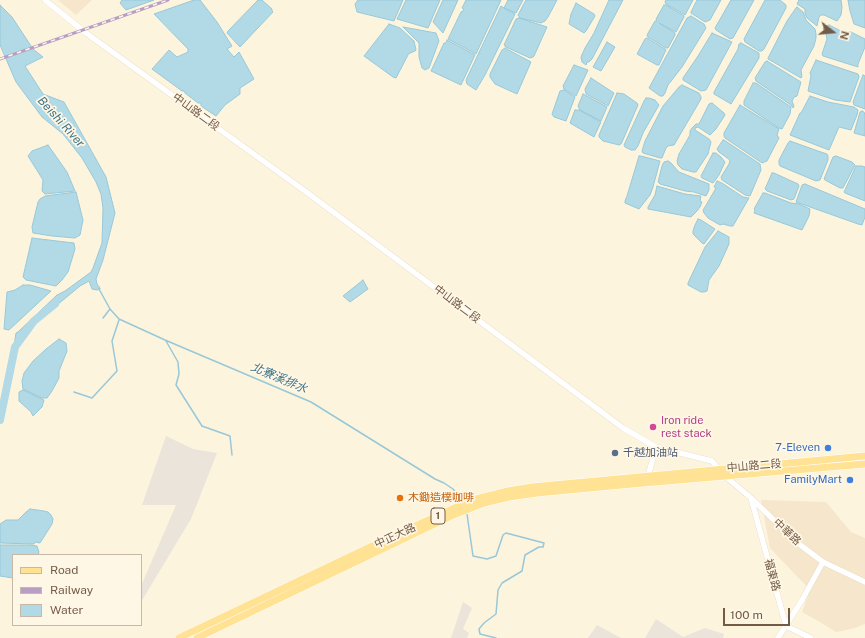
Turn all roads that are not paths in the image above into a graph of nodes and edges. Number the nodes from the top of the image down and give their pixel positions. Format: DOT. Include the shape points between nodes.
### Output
graph roads {
  1 [pos="45,0"];
  2 [pos="656,447"];
  3 [pos="865,456"];
  4 [pos="865,464"];
  5 [pos="719,469"];
  6 [pos="648,476"];
  7 [pos="725,476"];
  8 [pos="751,498"];
  9 [pos="823,562"];
  10 [pos="865,582"];
  11 [pos="786,626"];
  12 [pos="179,638"];
  13 [pos="197,638"];
  14 [pos="778,638"];
  15 [pos="811,638"];
  1 -- 2 [label="street, 中山路二段" via="86,33 302,189 624,428"];
  2 -- 5 [label="street, 中山路二段" via="712,461"];
  2 -- 6 [label="street"];
  3 -- 5 [label="main road, 中山路二段 / 1"];
  4 -- 7 [label="main road, 中山路二段 / 1"];
  5 -- 6 [label="main road, 中正大路 / 1"];
  5 -- 7 [label="street, 中華路"];
  6 -- 12 [label="main road, 中正大路 / 1" via="532,487 472,500"];
  7 -- 8 [label="street, 中華路"];
  7 -- 13 [label="main road, 中正大路 / 1" via="537,493 484,503 451,516"];
  8 -- 9 [label="street, 中華路" via="799,544"];
  8 -- 11 [label="street, 福東路"];
  9 -- 10 [label="street, 中華路"];
  9 -- 11 [label="street"];
  11 -- 14 [label="street"];
  11 -- 15 [label="street"];
}
